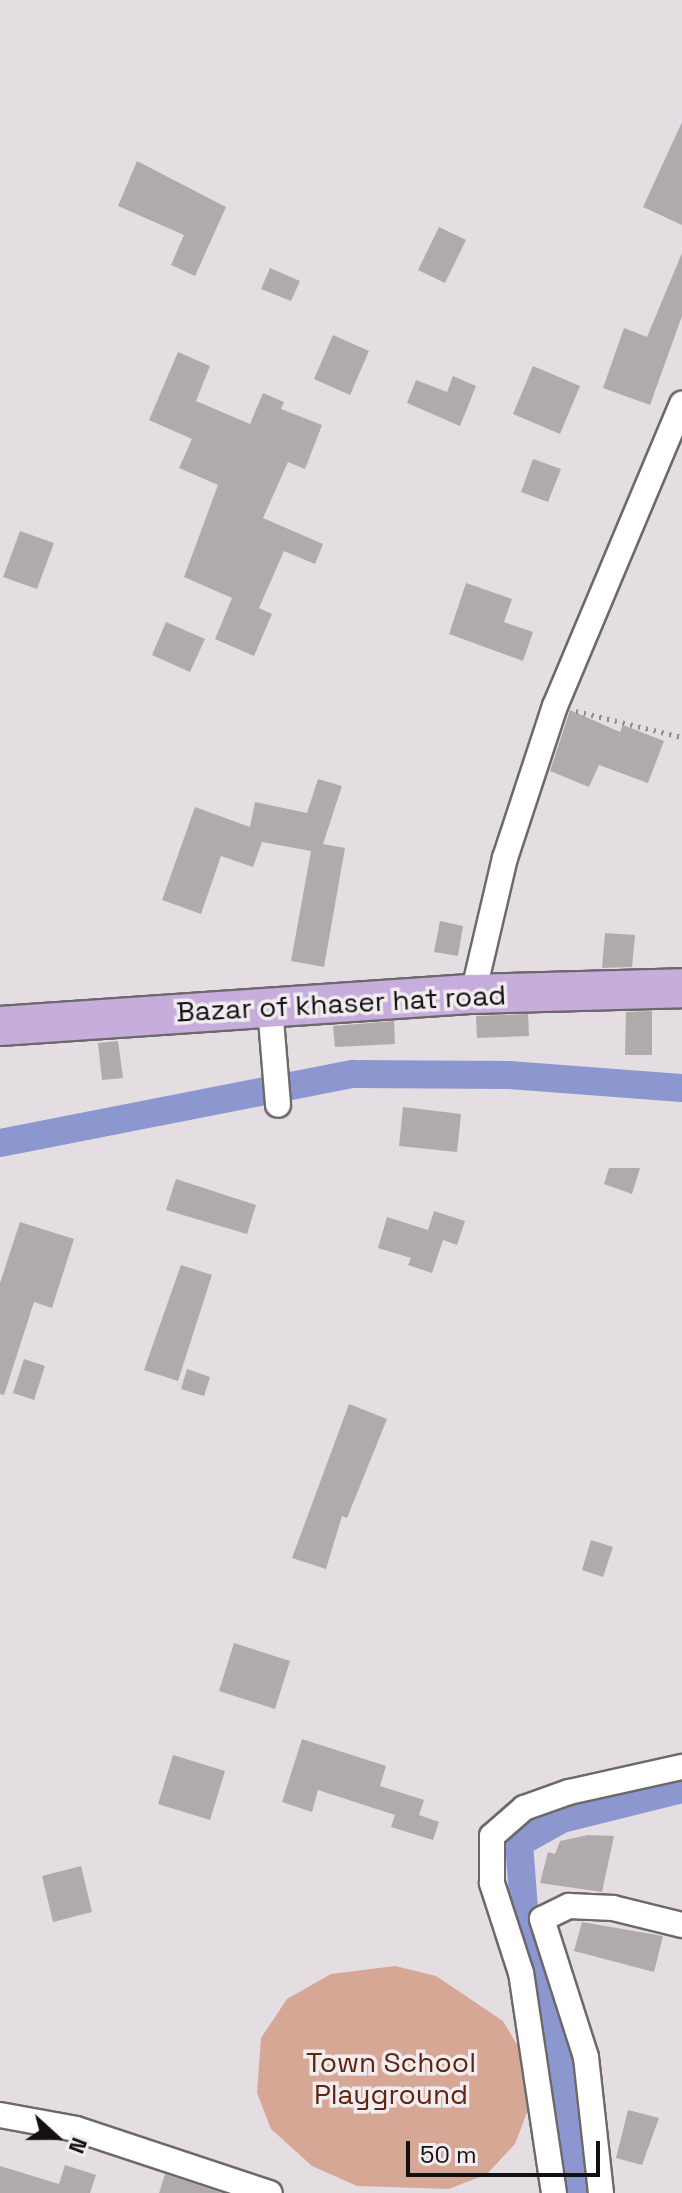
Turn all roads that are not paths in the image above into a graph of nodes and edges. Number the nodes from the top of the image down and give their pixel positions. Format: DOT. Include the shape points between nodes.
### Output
graph roads {
  1 [pos="682,404"];
  2 [pos="682,988"];
  3 [pos="473,994"];
  4 [pos="271,1022"];
  5 [pos="0,1026"];
  6 [pos="278,1105"];
  7 [pos="682,1767"];
  8 [pos="682,1925"];
  9 [pos="0,2115"];
  10 [pos="270,2193"];
  11 [pos="554,2193"];
  12 [pos="601,2193"];
  1 -- 3 [label="street" via="555,706 505,858"];
  2 -- 3 [label="main road, Bazar of khaser hat road"];
  3 -- 4 [label="main road, Bazar of khaser hat road"];
  4 -- 5 [label="main road, Bazar of khaser hat road"];
  4 -- 6 [label="street"];
  7 -- 11 [label="street" via="569,1792 524,1808 492,1836 492,1883 521,1973"];
  8 -- 12 [label="street" via="613,1908 569,1906 542,1919 586,2057"];
  9 -- 10 [label="street" via="76,2129"];
}
